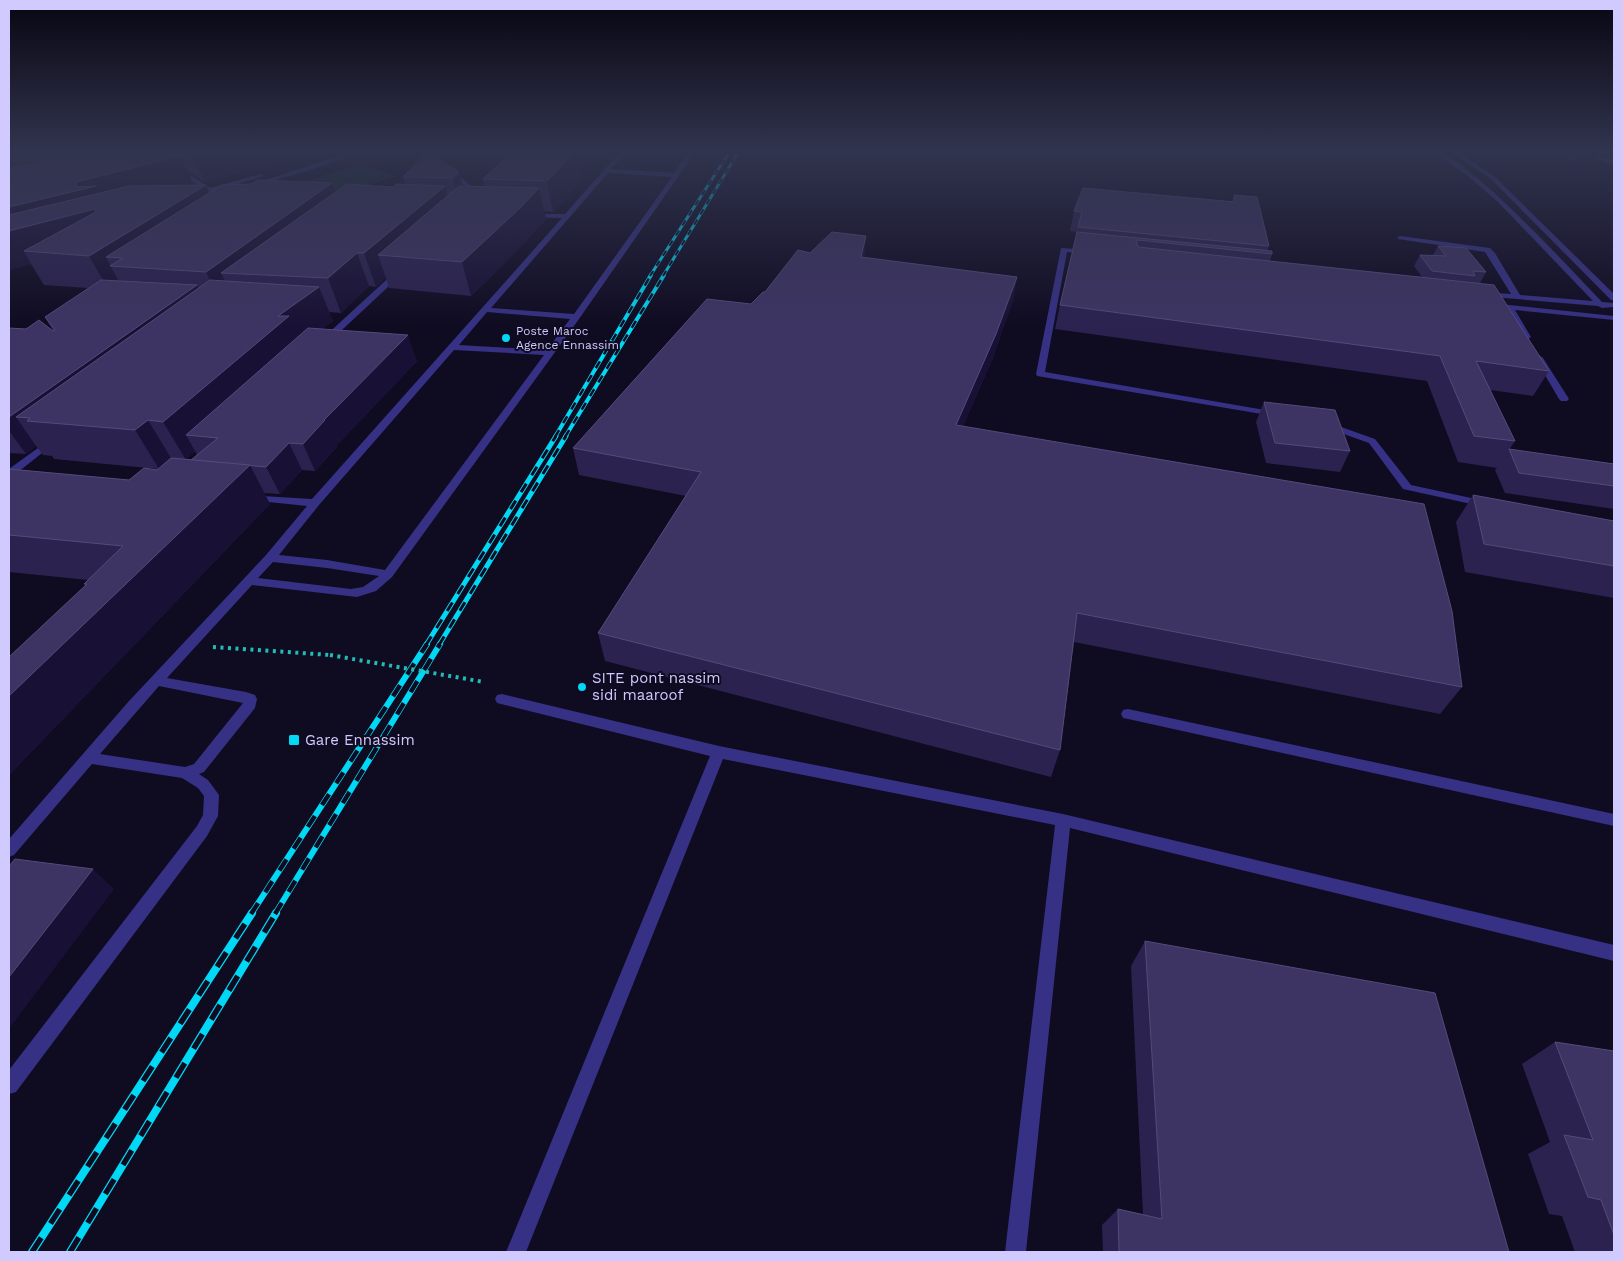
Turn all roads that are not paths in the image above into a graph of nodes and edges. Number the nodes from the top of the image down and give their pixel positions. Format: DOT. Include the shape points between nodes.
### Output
graph roads {
  1 [pos="572,210"];
  2 [pos="652,210"];
  3 [pos="1508,210"];
  4 [pos="1526,210"];
  5 [pos="520,215"];
  6 [pos="567,216"];
  7 [pos="1525,225"];
  8 [pos="1544,227"];
  9 [pos="1400,238"];
  10 [pos="1093,257"];
  11 [pos="407,266"];
  12 [pos="1477,293"];
  13 [pos="1517,297"];
  14 [pos="1614,298"];
  15 [pos="1479,304"];
  16 [pos="1600,304"];
  17 [pos="1614,305"];
  18 [pos="1509,307"];
  19 [pos="486,310"];
  20 [pos="340,318"];
  21 [pos="350,318"];
  22 [pos="576,318"];
  23 [pos="1614,319"];
  24 [pos="321,344"];
  25 [pos="453,347"];
  26 [pos="550,353"];
  27 [pos="1564,399"];
  28 [pos="1285,417"];
  29 [pos="1314,422"];
  30 [pos="64,431"];
  31 [pos="9,474"];
  32 [pos="28,476"];
  33 [pos="240,496"];
  34 [pos="315,503"];
  35 [pos="1492,506"];
  36 [pos="270,558"];
  37 [pos="388,574"];
  38 [pos="249,581"];
  39 [pos="157,681"];
  40 [pos="502,699"];
  41 [pos="1128,714"];
  42 [pos="719,752"];
  43 [pos="89,758"];
  44 [pos="185,773"];
  45 [pos="1063,820"];
  46 [pos="1614,820"];
  47 [pos="9,850"];
  48 [pos="1614,953"];
  49 [pos="9,1085"];
  50 [pos="516,1252"];
  51 [pos="1015,1252"];
  1 -- 6 [label="street"];
  2 -- 22 [label="street"];
  3 -- 7 [label="street"];
  4 -- 8 [label="street"];
  5 -- 6 [label="street"];
  6 -- 19 [label="street"];
  7 -- 8 [label="street"];
  7 -- 16 [label="street"];
  8 -- 14 [label="street"];
  9 -- 13 [label="street" via="1487,250"];
  10 -- 28 [label="street" via="1064,254 1040,374"];
  11 -- 21 [label="street"];
  12 -- 13 [label="street"];
  13 -- 16 [label="street"];
  15 -- 18 [label="street"];
  16 -- 17 [label="street"];
  16 -- 23 [label="street"];
  18 -- 23 [label="street"];
  18 -- 27 [label="street"];
  19 -- 22 [label="street"];
  19 -- 25 [label="street"];
  20 -- 21 [label="street"];
  21 -- 24 [label="street"];
  22 -- 26 [label="street"];
  25 -- 26 [label="street"];
  25 -- 34 [label="street"];
  26 -- 37 [label="street"];
  29 -- 35 [label="street" via="1372,442 1407,487"];
  30 -- 31 [label="street"];
  31 -- 32 [label="street"];
  33 -- 34 [label="street"];
  34 -- 36 [label="street"];
  36 -- 37 [label="street"];
  36 -- 38 [label="street"];
  37 -- 38 [label="street" via="374,588 361,593"];
  38 -- 39 [label="street"];
  39 -- 43 [label="street"];
  39 -- 44 [label="street" via="246,696 250,700 198,768"];
  40 -- 42 [label="street"];
  41 -- 46 [label="street"];
  42 -- 45 [label="street"];
  42 -- 50 [label="street"];
  43 -- 44 [label="street"];
  43 -- 47 [label="street"];
  44 -- 49 [label="street" via="203,784 212,795 210,816 202,831"];
  45 -- 48 [label="street"];
  45 -- 51 [label="street"];
}
